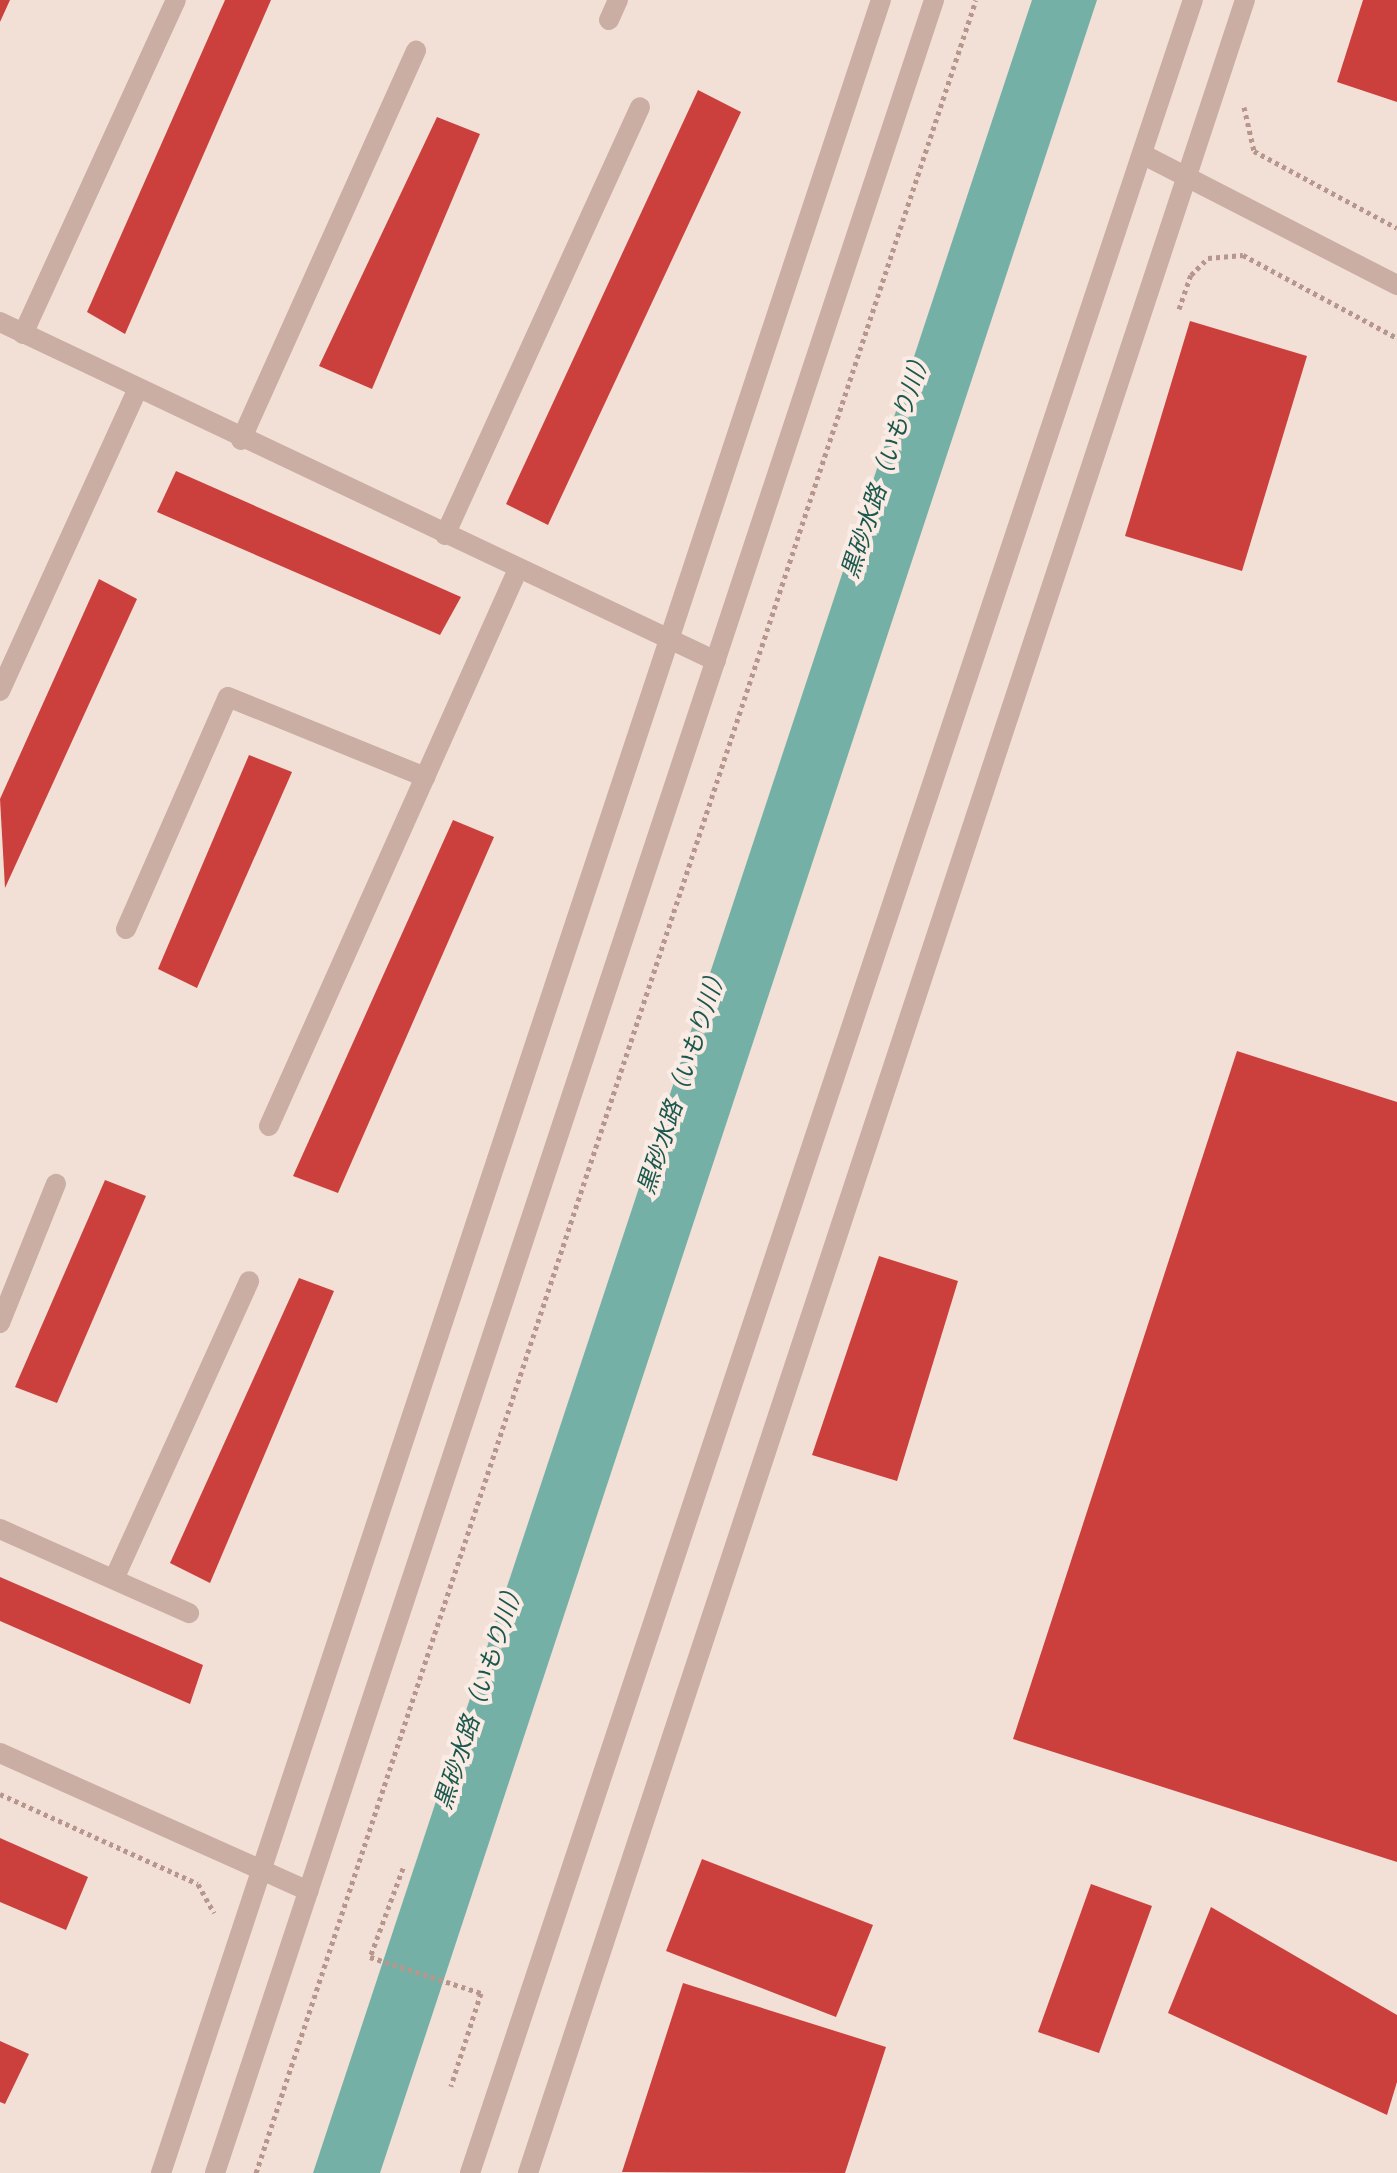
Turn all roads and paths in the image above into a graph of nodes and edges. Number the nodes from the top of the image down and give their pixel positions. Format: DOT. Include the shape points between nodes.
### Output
graph roads {
  1 [pos="176,0"];
  2 [pos="618,0"];
  3 [pos="881,0"];
  4 [pos="934,0"];
  5 [pos="976,0"];
  6 [pos="1193,0"];
  7 [pos="1245,0"];
  8 [pos="609,20"];
  9 [pos="416,50"];
  10 [pos="1248,95"];
  11 [pos="640,107"];
  12 [pos="1142,154"];
  13 [pos="1187,173"];
  14 [pos="1397,228"];
  15 [pos="1397,285"];
  16 [pos="1176,320"];
  17 [pos="0,322"];
  18 [pos="23,334"];
  19 [pos="1397,338"];
  20 [pos="137,390"];
  21 [pos="241,440"];
  22 [pos="445,535"];
  23 [pos="518,569"];
  24 [pos="669,639"];
  25 [pos="716,661"];
  26 [pos="0,691"];
  27 [pos="425,777"];
  28 [pos="126,929"];
  29 [pos="269,1126"];
  30 [pos="56,1184"];
  31 [pos="249,1281"];
  32 [pos="0,1323"];
  33 [pos="0,1529"];
  34 [pos="114,1579"];
  35 [pos="189,1613"];
  36 [pos="0,1753"];
  37 [pos="0,1794"];
  38 [pos="403,1868"];
  39 [pos="261,1870"];
  40 [pos="308,1891"];
  41 [pos="215,1924"];
  42 [pos="451,2086"];
  43 [pos="161,2173"];
  44 [pos="215,2173"];
  45 [pos="256,2173"];
  46 [pos="470,2173"];
  47 [pos="528,2173"];
  1 -- 18 [label="street"];
  2 -- 8 [label="street"];
  3 -- 24 [label="street"];
  4 -- 25 [label="street"];
  5 -- 45 [label="path"];
  6 -- 12 [label="street"];
  7 -- 13 [label="street"];
  9 -- 21 [label="street"];
  10 -- 14 [label="path" via="1244,108 1254,151"];
  11 -- 22 [label="street"];
  12 -- 13 [label="street"];
  12 -- 46 [label="street"];
  13 -- 15 [label="street"];
  13 -- 47 [label="street"];
  16 -- 19 [label="path" via="1191,275 1223,252 1243,255"];
  17 -- 18 [label="street"];
  18 -- 20 [label="street"];
  20 -- 21 [label="street"];
  20 -- 26 [label="street"];
  21 -- 22 [label="street"];
  22 -- 23 [label="street"];
  23 -- 24 [label="street"];
  23 -- 27 [label="street"];
  24 -- 25 [label="street"];
  24 -- 39 [label="street"];
  25 -- 40 [label="street"];
  27 -- 28 [label="street" via="228,697"];
  27 -- 29 [label="street"];
  30 -- 32 [label="street"];
  31 -- 34 [label="street"];
  33 -- 34 [label="street"];
  34 -- 35 [label="street"];
  36 -- 39 [label="street"];
  37 -- 41 [label="path" via="198,1884"];
  38 -- 42 [label="path" via="370,1957 481,1993"];
  39 -- 40 [label="street"];
  39 -- 43 [label="street"];
  40 -- 44 [label="street"];
}
